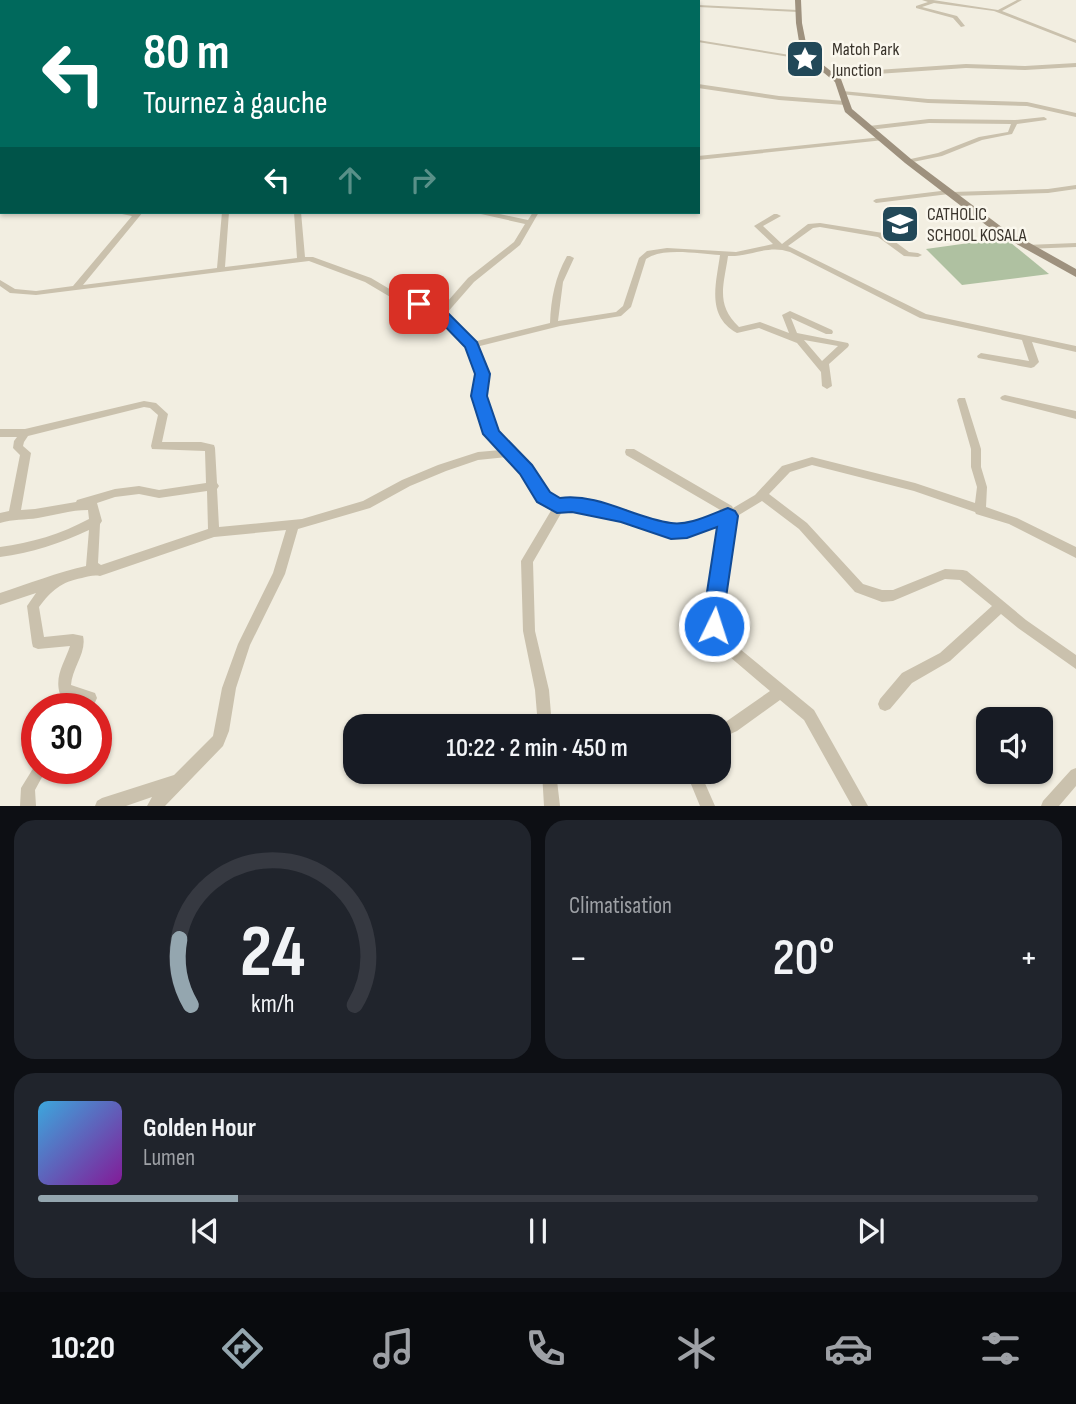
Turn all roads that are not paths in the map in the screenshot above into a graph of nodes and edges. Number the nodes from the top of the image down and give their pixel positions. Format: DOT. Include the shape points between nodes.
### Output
graph roads {
  1 [pos="798,0"];
  2 [pos="924,0"];
  3 [pos="976,0"];
  4 [pos="1020,0"];
  5 [pos="932,2"];
  6 [pos="966,4"];
  7 [pos="700,6"];
  8 [pos="798,11"];
  9 [pos="998,11"];
  10 [pos="963,26"];
  11 [pos="700,41"];
  12 [pos="1076,42"];
  13 [pos="808,59"];
  14 [pos="1076,65"];
  15 [pos="832,75"];
  16 [pos="700,86"];
  17 [pos="843,98"];
  18 [pos="1076,115"];
  19 [pos="1044,119"];
  20 [pos="1015,122"];
  21 [pos="869,128"];
  22 [pos="881,139"];
  23 [pos="700,158"];
  24 [pos="908,161"];
  25 [pos="1076,187"];
  26 [pos="951,193"];
  27 [pos="876,201"];
  28 [pos="136,214"];
  29 [pos="225,214"];
  30 [pos="298,214"];
  31 [pos="490,214"];
  32 [pos="534,214"];
  33 [pos="777,216"];
  34 [pos="528,222"];
  35 [pos="1076,245"];
  36 [pos="780,246"];
  37 [pos="1026,247"];
  38 [pos="724,254"];
  39 [pos="918,255"];
  40 [pos="570,258"];
  41 [pos="300,259"];
  42 [pos="221,270"];
  43 [pos="1075,273"];
  44 [pos="0,282"];
  45 [pos="75,289"];
  46 [pos="441,314"];
  47 [pos="554,324"];
  48 [pos="829,332"];
  49 [pos="790,335"];
  50 [pos="1026,339"];
  51 [pos="471,345"];
  52 [pos="1076,349"];
  53 [pos="981,356"];
  54 [pos="824,368"];
  55 [pos="827,386"];
  56 [pos="1005,398"];
  57 [pos="962,400"];
  58 [pos="1076,415"];
  59 [pos="0,433"];
  60 [pos="25,433"];
  61 [pos="630,452"];
  62 [pos="508,453"];
  63 [pos="214,486"];
  64 [pos="762,495"];
  65 [pos="77,504"];
  66 [pos="557,506"];
  67 [pos="980,511"];
  68 [pos="15,514"];
  69 [pos="728,516"];
  70 [pos="0,518"];
  71 [pos="96,520"];
  72 [pos="293,526"];
  73 [pos="214,532"];
  74 [pos="0,552"];
  75 [pos="1076,553"];
  76 [pos="95,570"];
  77 [pos="50,583"];
  78 [pos="0,599"];
  79 [pos="1000,607"];
  80 [pos="1076,663"];
  81 [pos="781,691"];
  82 [pos="76,693"];
  83 [pos="885,704"];
  84 [pos="545,714"];
  85 [pos="731,726"];
  86 [pos="1076,775"];
  87 [pos="179,780"];
  88 [pos="30,784"];
  89 [pos="550,784"];
  90 [pos="698,784"];
  91 [pos="28,806"];
  92 [pos="102,806"];
  93 [pos="155,806"];
  94 [pos="552,806"];
  95 [pos="708,806"];
  96 [pos="861,806"];
  97 [pos="1048,806"];
  1 -- 8 [label="main road"];
  2 -- 5 [label="street"];
  3 -- 6 [label="street"];
  4 -- 9 [label="street"];
  5 -- 6 [label="street"];
  5 -- 10 [label="street" via="918,7 955,17"];
  6 -- 9 [label="street"];
  7 -- 8 [label="street"];
  8 -- 13 [label="main road"];
  9 -- 12 [label="street"];
  11 -- 13 [label="street"];
  13 -- 15 [label="main road"];
  14 -- 15 [label="street" via="966,66"];
  15 -- 17 [label="main road"];
  16 -- 17 [label="street" via="779,98"];
  17 -- 18 [label="street" via="1016,103"];
  17 -- 21 [label="main road" via="848,110"];
  19 -- 20 [label="street"];
  20 -- 21 [label="street" via="929,121"];
  20 -- 24 [label="street" via="1010,133"];
  21 -- 22 [label="main road"];
  22 -- 23 [label="street"];
  22 -- 24 [label="main road"];
  24 -- 26 [label="main road"];
  25 -- 26 [label="street"];
  26 -- 27 [label="street"];
  26 -- 37 [label="main road"];
  28 -- 45 [label="street"];
  29 -- 42 [label="street"];
  30 -- 41 [label="street"];
  31 -- 34 [label="street"];
  32 -- 34 [label="street"];
  33 -- 36 [label="street" via="758,226"];
  34 -- 46 [label="street" via="517,243 471,280"];
  35 -- 37 [label="street"];
  36 -- 38 [label="street"];
  36 -- 39 [label="street" via="820,225 880,235 907,254"];
  36 -- 50 [label="street" via="923,316"];
  37 -- 43 [label="main road"];
  38 -- 47 [label="street" via="650,253 643,258 623,312"];
  38 -- 49 [label="street" via="718,297 722,313 737,330 757,325"];
  40 -- 47 [label="street" via="557,286"];
  41 -- 42 [label="street"];
  41 -- 46 [label="street" via="340,269"];
  42 -- 45 [label="street"];
  44 -- 45 [label="street" via="26,294"];
  46 -- 51 [label="street"];
  47 -- 51 [label="street"];
  48 -- 49 [label="street" via="786,314"];
  49 -- 54 [label="street" via="809,348"];
  49 -- 54 [label="street" via="845,345"];
  50 -- 52 [label="street"];
  50 -- 53 [label="street" via="1034,362 1031,365"];
  51 -- 62 [label="street" via="483,374 479,396 488,425"];
  54 -- 55 [label="street"];
  56 -- 58 [label="street"];
  57 -- 67 [label="street" via="976,449 975,467 982,487"];
  59 -- 60 [label="street"];
  60 -- 63 [label="street" via="153,405 163,414 156,446 210,448"];
  60 -- 68 [label="street" via="18,444 26,453"];
  61 -- 69 [label="street" via="726,507"];
  62 -- 66 [label="street"];
  62 -- 72 [label="street" via="478,456 442,468 366,505"];
  63 -- 65 [label="street" via="159,494 139,490 115,493"];
  63 -- 73 [label="street"];
  64 -- 67 [label="street" via="786,469 812,461 915,487"];
  64 -- 69 [label="street"];
  64 -- 79 [label="street" via="803,526 859,588 893,595 954,573 973,581"];
  65 -- 68 [label="street"];
  65 -- 71 [label="street" via="93,506"];
  66 -- 69 [label="street" via="572,504 671,531"];
  66 -- 84 [label="street" via="527,561 529,631"];
  67 -- 75 [label="street" via="1013,521"];
  68 -- 70 [label="street"];
  69 -- 81 [label="street" via="714,626 722,640"];
  71 -- 74 [label="street" via="84,528"];
  71 -- 76 [label="street" via="92,539"];
  72 -- 73 [label="street"];
  72 -- 87 [label="street" via="279,573 240,655 218,741"];
  73 -- 76 [label="street" via="107,570"];
  76 -- 77 [label="street"];
  77 -- 78 [label="street"];
  77 -- 82 [label="street" via="33,606 38,643 78,640 63,677 65,689"];
  79 -- 80 [label="street"];
  79 -- 83 [label="street" via="946,657 906,678"];
  81 -- 85 [label="street"];
  81 -- 96 [label="street" via="809,715"];
  86 -- 97 [label="street"];
  87 -- 92 [label="street"];
  87 -- 93 [label="street"];
  88 -- 91 [label="street"];
  89 -- 94 [label="street"];
  90 -- 95 [label="street"];
}
